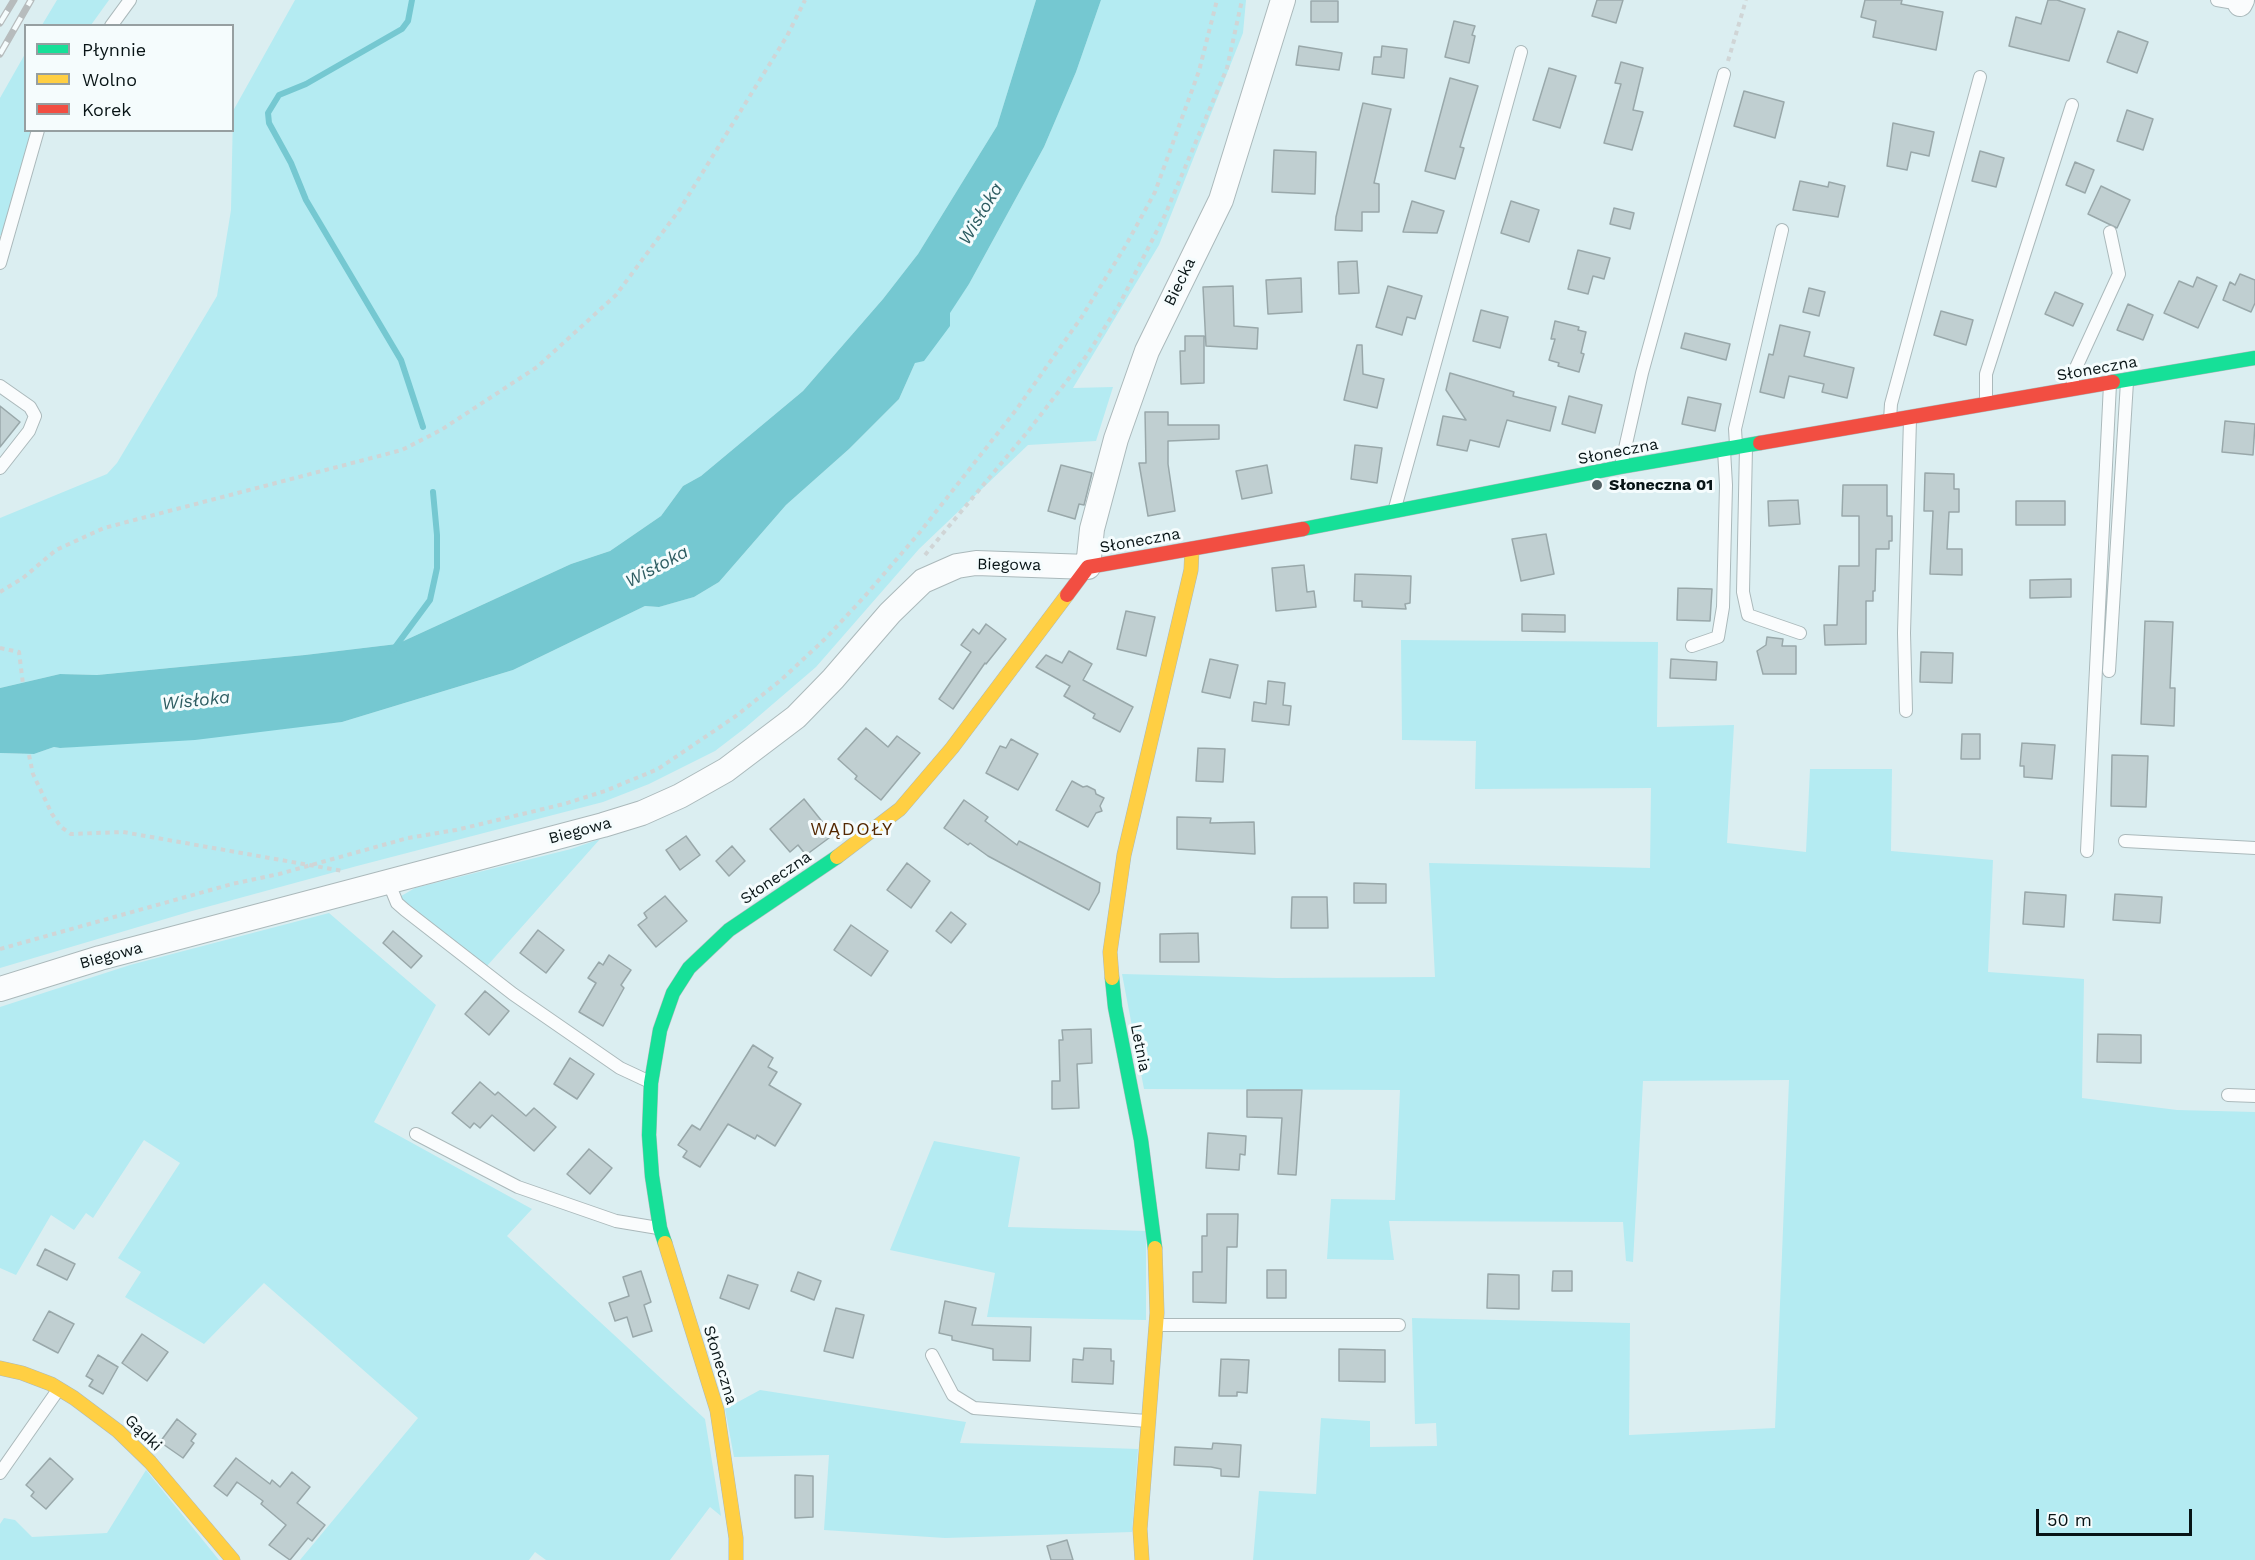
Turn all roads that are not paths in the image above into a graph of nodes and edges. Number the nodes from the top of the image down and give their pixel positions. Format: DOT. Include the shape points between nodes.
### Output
graph roads {
  1 [pos="129,0"];
  2 [pos="1283,0"];
  3 [pos="112,24"];
  4 [pos="1521,52"];
  5 [pos="1725,74"];
  6 [pos="1980,77"];
  7 [pos="2072,105"];
  8 [pos="37,132"];
  9 [pos="1782,230"];
  10 [pos="2110,232"];
  11 [pos="0,263"];
  12 [pos="2255,358"];
  13 [pos="2127,380"];
  14 [pos="2110,383"];
  15 [pos="0,386"];
  16 [pos="2072,390"];
  17 [pos="1986,405"];
  18 [pos="1910,417"];
  19 [pos="1890,421"];
  20 [pos="1736,447"];
  21 [pos="1621,467"];
  22 [pos="0,468"];
  23 [pos="1394,512"];
  24 [pos="1192,549"];
  25 [pos="1088,567"];
  26 [pos="1800,633"];
  27 [pos="1692,646"];
  28 [pos="2109,671"];
  29 [pos="1906,711"];
  30 [pos="2125,842"];
  31 [pos="2255,848"];
  32 [pos="2087,851"];
  33 [pos="388,881"];
  34 [pos="0,989"];
  35 [pos="651,1083"];
  36 [pos="2228,1095"];
  37 [pos="2255,1096"];
  38 [pos="416,1134"];
  39 [pos="660,1228"];
  40 [pos="1156,1325"];
  41 [pos="1399,1325"];
  42 [pos="933,1354"];
  43 [pos="0,1368"];
  44 [pos="59,1389"];
  45 [pos="1148,1421"];
  46 [pos="0,1473"];
  47 [pos="233,1560"];
  48 [pos="736,1560"];
  49 [pos="1142,1560"];
  1 -- 3 [label="lane"];
  2 -- 25 [label="street, Biecka" via="1221,200 1146,351 1116,438 1092,529"];
  4 -- 23 [label="lane"];
  5 -- 21 [label="lane" via="1642,374"];
  6 -- 19 [label="lane" via="1891,404"];
  7 -- 17 [label="lane" via="1986,374"];
  8 -- 11 [label="lane"];
  9 -- 20 [label="lane" via="1735,429"];
  10 -- 16 [label="lane" via="2119,274 2074,372"];
  12 -- 13 [label="street, Słoneczna"];
  13 -- 14 [label="street, Słoneczna"];
  13 -- 28 [label="lane"];
  14 -- 16 [label="street, Słoneczna"];
  14 -- 32 [label="lane"];
  15 -- 22 [label="lane" via="30,407 35,416 30,431"];
  16 -- 17 [label="street, Słoneczna"];
  17 -- 18 [label="street, Słoneczna"];
  18 -- 19 [label="street, Słoneczna"];
  18 -- 29 [label="lane" via="1904,633"];
  19 -- 20 [label="street, Słoneczna"];
  20 -- 21 [label="street, Słoneczna"];
  20 -- 26 [label="lane" via="1743,592 1748,615"];
  20 -- 27 [label="lane" via="1726,485 1723,607 1718,637"];
  21 -- 23 [label="street, Słoneczna"];
  23 -- 24 [label="street, Słoneczna"];
  24 -- 25 [label="street, Słoneczna"];
  24 -- 40 [label="street, Letnia" via="1191,570 1124,855 1110,952 1115,1007 1155,1238"];
  25 -- 33 [label="street, Biegowa" via="976,563 937,574 904,599 796,717 741,761 699,786 642,813 603,825"];
  25 -- 35 [label="street, Słoneczna" via="952,748 900,809 729,930 689,968 673,993 660,1030"];
  30 -- 31 [label="lane"];
  33 -- 34 [label="street, Biegowa"];
  33 -- 35 [label="lane" via="405,910 486,973 620,1068"];
  35 -- 39 [label="street, Słoneczna" via="649,1135"];
  36 -- 37 [label="lane"];
  38 -- 39 [label="lane" via="518,1187 616,1221"];
  39 -- 48 [label="street, Słoneczna" via="717,1410"];
  40 -- 41 [label="lane"];
  40 -- 45 [label="street, Letnia"];
  42 -- 45 [label="lane" via="953,1395 974,1408"];
  43 -- 44 [label="street, Gądki"];
  44 -- 46 [label="lane"];
  44 -- 47 [label="street, Gądki" via="118,1431 150,1462"];
  45 -- 49 [label="street, Letnia" via="1140,1528"];
}
